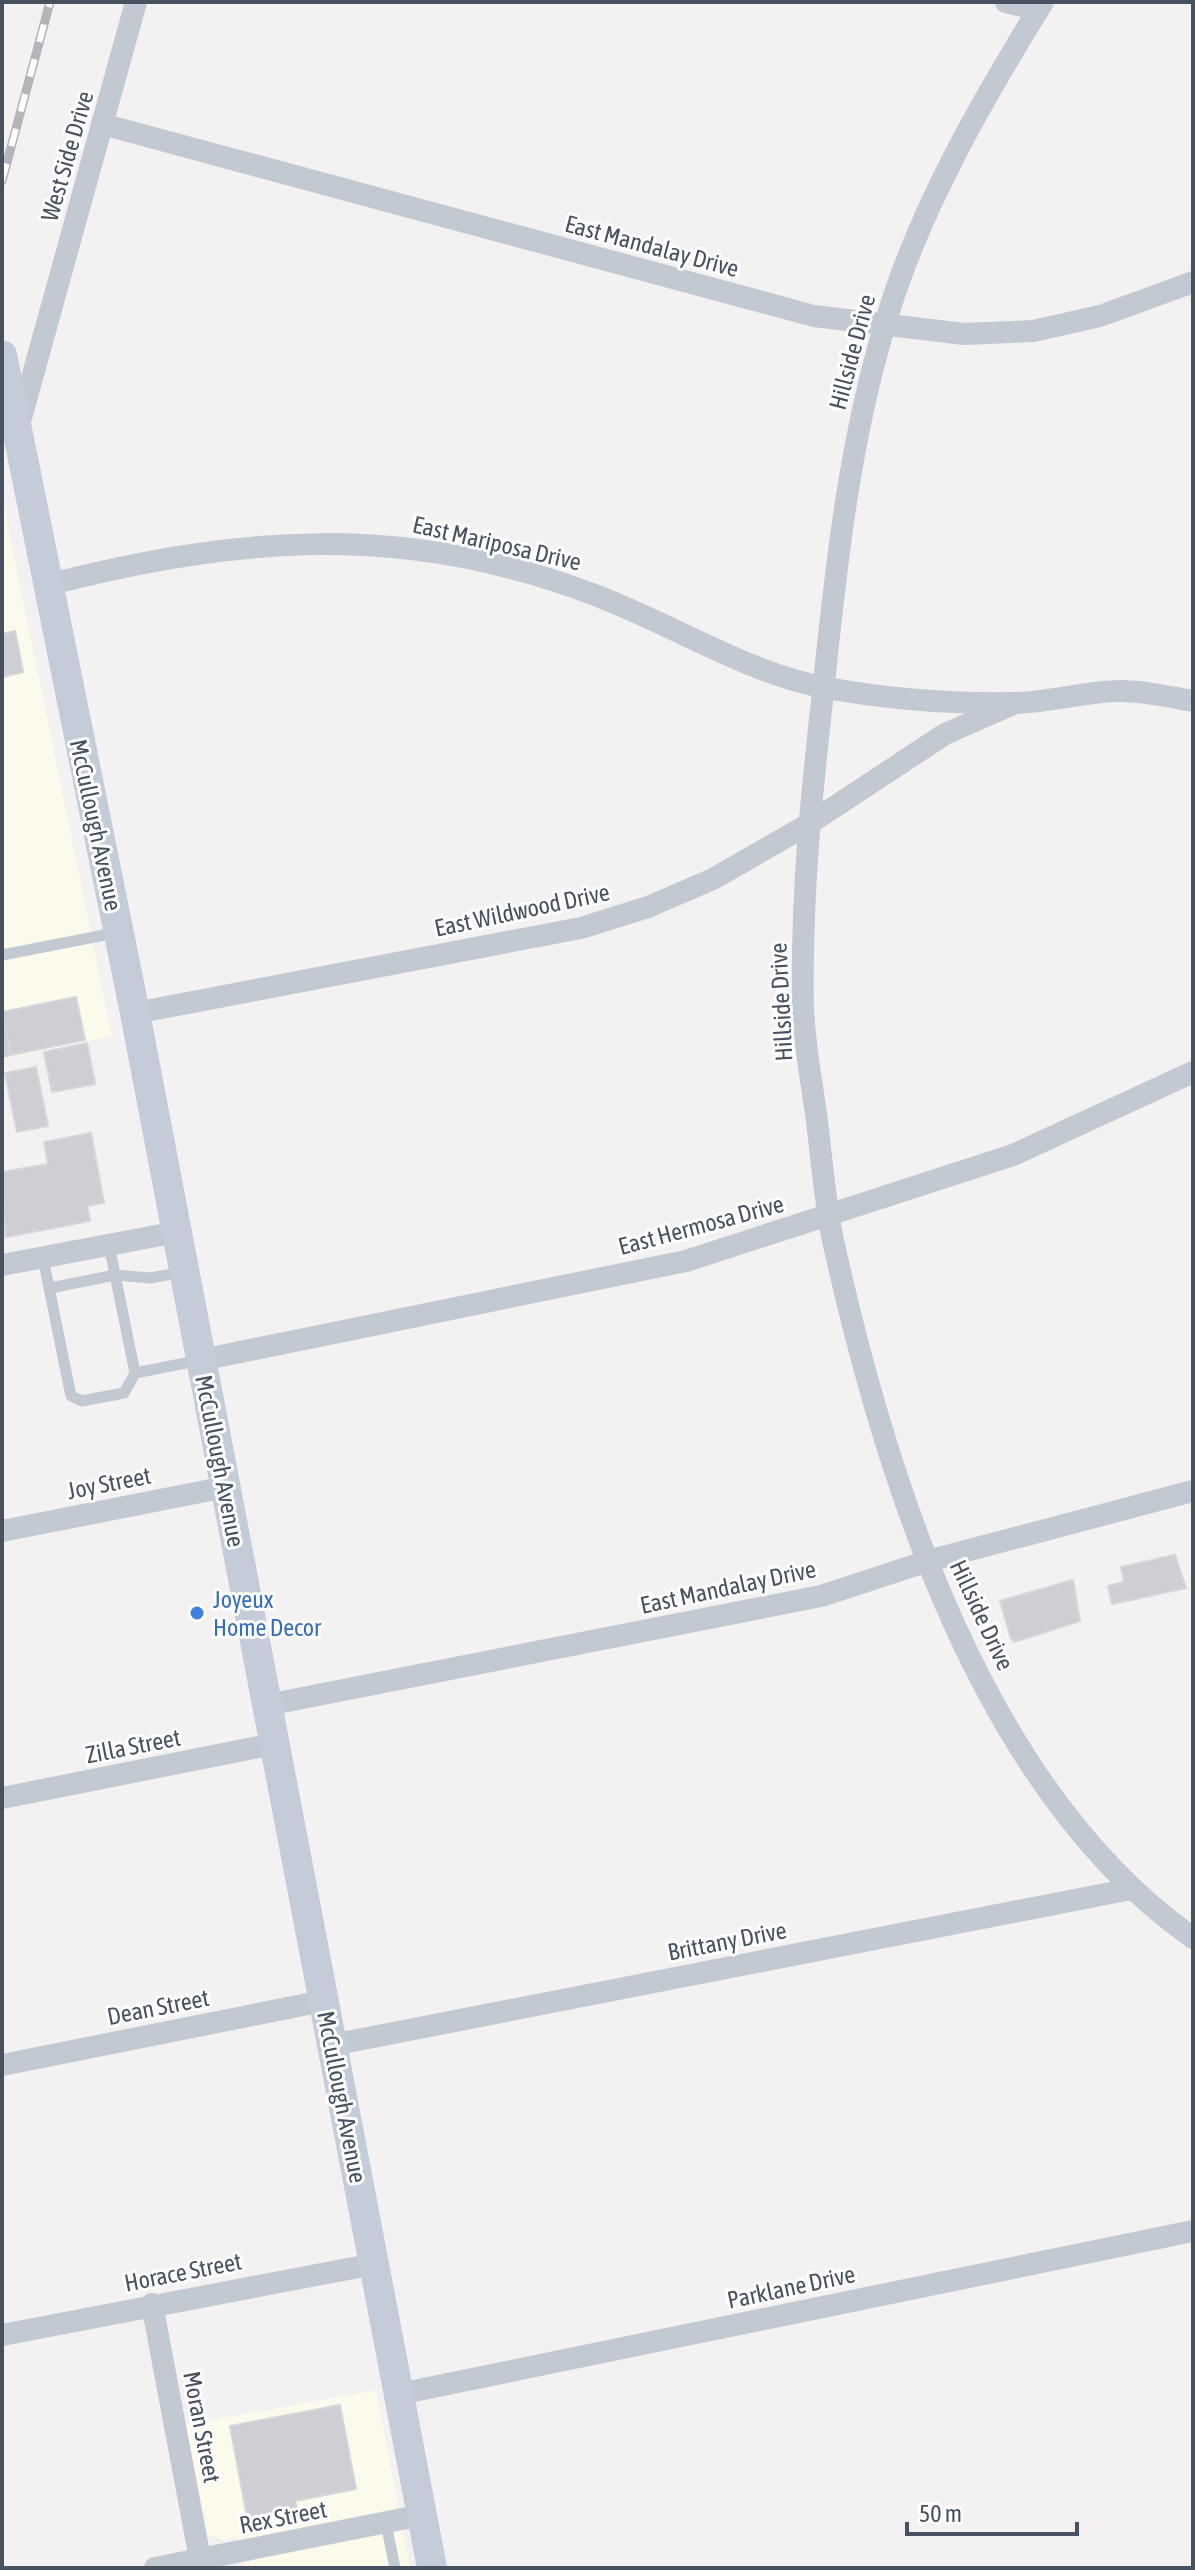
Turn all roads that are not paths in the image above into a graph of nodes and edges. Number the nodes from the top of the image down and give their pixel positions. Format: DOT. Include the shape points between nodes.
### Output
graph roads {
  1 [pos="136,2"];
  2 [pos="1006,2"];
  3 [pos="1041,6"];
  4 [pos="102,124"];
  5 [pos="1193,282"];
  6 [pos="884,326"];
  7 [pos="2,355"];
  8 [pos="17,430"];
  9 [pos="47,585"];
  10 [pos="823,687"];
  11 [pos="1193,701"];
  12 [pos="1016,703"];
  13 [pos="807,825"];
  14 [pos="118,932"];
  15 [pos="2,955"];
  16 [pos="135,1013"];
  17 [pos="1193,1072"];
  18 [pos="829,1217"];
  19 [pos="177,1232"];
  20 [pos="109,1245"];
  21 [pos="43,1258"];
  22 [pos="2,1265"];
  23 [pos="184,1271"];
  24 [pos="115,1275"];
  25 [pos="50,1288"];
  26 [pos="201,1360"];
  27 [pos="135,1373"];
  28 [pos="226,1487"];
  29 [pos="1193,1491"];
  30 [pos="2,1531"];
  31 [pos="928,1561"];
  32 [pos="267,1705"];
  33 [pos="274,1744"];
  34 [pos="2,1798"];
  35 [pos="1131,1889"];
  36 [pos="1193,1938"];
  37 [pos="323,2001"];
  38 [pos="332,2045"];
  39 [pos="2,2065"];
  40 [pos="1193,2231"];
  41 [pos="374,2264"];
  42 [pos="152,2304"];
  43 [pos="2,2335"];
  44 [pos="399,2394"];
  45 [pos="422,2515"];
  46 [pos="386,2523"];
  47 [pos="200,2559"];
  48 [pos="155,2568"];
  49 [pos="395,2568"];
  50 [pos="432,2568"];
  1 -- 4 [label="street, West Side Drive"];
  2 -- 3 [label="street"];
  3 -- 6 [label="street, Hillside Drive" via="947,171"];
  4 -- 6 [label="street, East Mandalay Drive" via="814,316"];
  4 -- 8 [label="street, West Side Drive"];
  5 -- 6 [label="street, East Mandalay Drive" via="1100,316 1033,331 964,334"];
  6 -- 10 [label="street, Hillside Drive" via="849,469"];
  7 -- 8 [label="main road, McCullough Avenue"];
  8 -- 9 [label="main road, McCullough Avenue"];
  9 -- 10 [label="street, East Mariposa Drive" via="145,560 241,546 396,546 494,564 590,592 735,659"];
  9 -- 14 [label="main road, McCullough Avenue"];
  10 -- 12 [label="street, East Wildwood Drive" via="882,697"];
  10 -- 13 [label="street, Hillside Drive"];
  11 -- 12 [label="street, East Wildwood Drive" via="1123,691"];
  12 -- 13 [label="street, East Wildwood Drive" via="945,734"];
  13 -- 16 [label="street, East Wildwood Drive" via="713,879 581,928"];
  13 -- 18 [label="street, Hillside Drive" via="803,1012"];
  14 -- 15 [label="lane"];
  14 -- 16 [label="main road, McCullough Avenue"];
  16 -- 19 [label="main road, McCullough Avenue"];
  17 -- 18 [label="street, East Hermosa Drive" via="1013,1155"];
  18 -- 26 [label="street, East Hermosa Drive" via="686,1261"];
  18 -- 31 [label="street, Hillside Drive" via="883,1434"];
  19 -- 20 [label="street"];
  19 -- 23 [label="main road, McCullough Avenue"];
  20 -- 21 [label="street"];
  20 -- 24 [label="lane"];
  21 -- 22 [label="street"];
  21 -- 25 [label="lane"];
  23 -- 24 [label="lane" via="150,1278"];
  23 -- 26 [label="main road, McCullough Avenue"];
  24 -- 25 [label="lane"];
  24 -- 27 [label="lane"];
  25 -- 27 [label="lane" via="71,1396 82,1401 124,1393"];
  26 -- 27 [label="lane"];
  26 -- 28 [label="main road, McCullough Avenue"];
  28 -- 30 [label="street, Joy Street"];
  28 -- 32 [label="main road, McCullough Avenue"];
  29 -- 31 [label="street, East Mandalay Drive"];
  31 -- 32 [label="street, East Mandalay Drive" via="821,1596"];
  31 -- 35 [label="street, Hillside Drive" via="983,1679 1030,1763 1052,1798"];
  32 -- 33 [label="main road, McCullough Avenue"];
  33 -- 34 [label="street, Zilla Street"];
  33 -- 37 [label="main road, McCullough Avenue"];
  35 -- 36 [label="street, Hillside Drive"];
  35 -- 38 [label="street, Brittany Drive"];
  37 -- 38 [label="main road, McCullough Avenue"];
  37 -- 39 [label="street, Dean Street"];
  38 -- 41 [label="main road, McCullough Avenue"];
  40 -- 44 [label="street, Parklane Drive"];
  41 -- 42 [label="street, Horace Street"];
  41 -- 44 [label="main road, McCullough Avenue"];
  42 -- 43 [label="street, Horace Street"];
  42 -- 47 [label="street, Moran Street"];
  44 -- 45 [label="main road, McCullough Avenue"];
  45 -- 46 [label="street, Rex Street"];
  45 -- 50 [label="main road, McCullough Avenue"];
  46 -- 47 [label="street, Rex Street"];
  46 -- 49 [label="lane"];
  47 -- 48 [label="street, Rex Street"];
}
